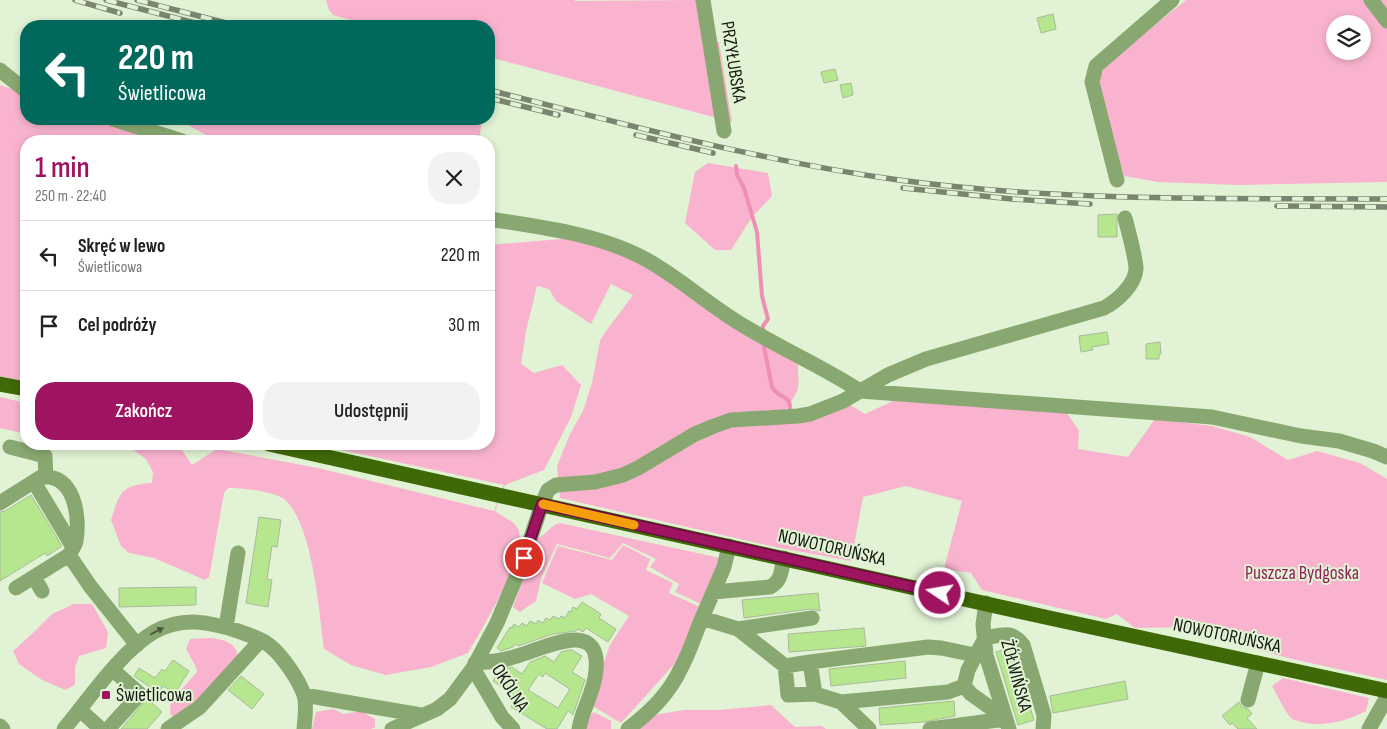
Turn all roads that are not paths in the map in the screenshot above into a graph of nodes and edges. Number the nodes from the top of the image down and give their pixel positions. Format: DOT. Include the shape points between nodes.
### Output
graph roads {
  1 [pos="702,0"];
  2 [pos="1172,0"];
  3 [pos="1371,0"];
  4 [pos="1387,21"];
  5 [pos="0,70"];
  6 [pos="20,86"];
  7 [pos="132,125"];
  8 [pos="724,131"];
  9 [pos="163,135"];
  10 [pos="1117,180"];
  11 [pos="1125,218"];
  12 [pos="495,220"];
  13 [pos="0,384"];
  14 [pos="20,389"];
  15 [pos="860,391"];
  16 [pos="10,447"];
  17 [pos="20,450"];
  18 [pos="22,450"];
  19 [pos="296,450"];
  20 [pos="1387,457"];
  21 [pos="40,480"];
  22 [pos="0,503"];
  23 [pos="542,504"];
  24 [pos="729,546"];
  25 [pos="71,551"];
  26 [pos="238,553"];
  27 [pos="784,558"];
  28 [pos="34,577"];
  29 [pos="16,588"];
  30 [pos="42,591"];
  31 [pos="713,592"];
  32 [pos="986,603"];
  33 [pos="702,618"];
  34 [pos="812,618"];
  35 [pos="226,627"];
  36 [pos="738,629"];
  37 [pos="985,638"];
  38 [pos="261,640"];
  39 [pos="137,645"];
  40 [pos="975,655"];
  41 [pos="810,662"];
  42 [pos="1258,663"];
  43 [pos="474,666"];
  44 [pos="785,666"];
  45 [pos="113,670"];
  46 [pos="964,686"];
  47 [pos="1387,691"];
  48 [pos="815,694"];
  49 [pos="304,695"];
  50 [pos="1387,697"];
  51 [pos="1248,700"];
  52 [pos="841,702"];
  53 [pos="80,710"];
  54 [pos="421,715"];
  55 [pos="1007,724"];
  56 [pos="0,726"];
  57 [pos="3,729"];
  58 [pos="64,729"];
  59 [pos="101,729"];
  60 [pos="108,729"];
  61 [pos="169,729"];
  62 [pos="304,729"];
  63 [pos="392,729"];
  64 [pos="513,729"];
  65 [pos="579,729"];
  66 [pos="628,729"];
  67 [pos="869,729"];
  68 [pos="930,729"];
  69 [pos="1043,729"];
  70 [pos="1369,729"];
  1 -- 8 [label="street, PRZYŁUBSKA"];
  2 -- 10 [label="street" via="1096,66 1092,82"];
  3 -- 4 [label="street"];
  5 -- 6 [label="street"];
  7 -- 9 [label="street"];
  11 -- 15 [label="street" via="1136,269 1129,286 1113,303 926,359"];
  12 -- 15 [label="street" via="560,231 633,252 744,326"];
  13 -- 14 [label="main road"];
  15 -- 20 [label="street" via="1212,417 1338,441"];
  15 -- 23 [label="street" via="810,414 731,420 714,426 623,475 596,482 556,485 548,490"];
  16 -- 17 [label="street"];
  18 -- 21 [label="street" via="46,456"];
  19 -- 23 [label="main road, NOWOTORUŃSKA"];
  21 -- 22 [label="street"];
  21 -- 25 [label="street"];
  21 -- 25 [label="street" via="60,481 67,486 75,502 76,542"];
  23 -- 24 [label="main road, NOWOTORUŃSKA"];
  23 -- 43 [label="street" via="497,623"];
  24 -- 27 [label="main road, NOWOTORUŃSKA"];
  24 -- 31 [label="street"];
  25 -- 28 [label="street"];
  25 -- 39 [label="street" via="90,586"];
  26 -- 35 [label="street"];
  27 -- 31 [label="street" via="779,579 770,587"];
  27 -- 32 [label="main road, NOWOTORUŃSKA"];
  28 -- 29 [label="street"];
  28 -- 30 [label="street"];
  31 -- 33 [label="street"];
  32 -- 37 [label="street, ŻÓŁWIŃSKA"];
  32 -- 42 [label="main road, NOWOTORUŃSKA"];
  33 -- 36 [label="street"];
  33 -- 66 [label="street" via="682,668 667,692 658,704"];
  34 -- 36 [label="street"];
  35 -- 38 [label="street"];
  39 -- 35 [label="street, one-way" via="153,633 178,623 202,621"];
  36 -- 44 [label="street"];
  37 -- 40 [label="street"];
  37 -- 55 [label="street, ŻÓŁWIŃSKA" via="986,655"];
  37 -- 69 [label="street" via="1012,634 1022,645 1044,715"];
  38 -- 49 [label="street" via="280,656"];
  38 -- 61 [label="street" via="200,707"];
  39 -- 45 [label="street"];
  40 -- 41 [label="street" via="928,647"];
  40 -- 46 [label="street"];
  41 -- 44 [label="street"];
  41 -- 48 [label="street"];
  42 -- 47 [label="main road, NOWOTORUŃSKA"];
  42 -- 51 [label="street"];
  43 -- 54 [label="street" via="450,699"];
  43 -- 64 [label="street, OKÓLNA" via="502,717"];
  43 -- 65 [label="street" via="567,640 584,641 594,651 597,661"];
  44 -- 48 [label="street" via="788,695"];
  45 -- 53 [label="street"];
  45 -- 60 [label="street" via="140,694"];
  46 -- 52 [label="street" via="948,692"];
  46 -- 55 [label="street"];
  48 -- 52 [label="street"];
  49 -- 54 [label="street"];
  49 -- 62 [label="street"];
  50 -- 70 [label="street"];
  52 -- 67 [label="street"];
  53 -- 58 [label="street"];
  53 -- 59 [label="street"];
  54 -- 63 [label="street"];
  55 -- 68 [label="street"];
  56 -- 57 [label="street"];
}
